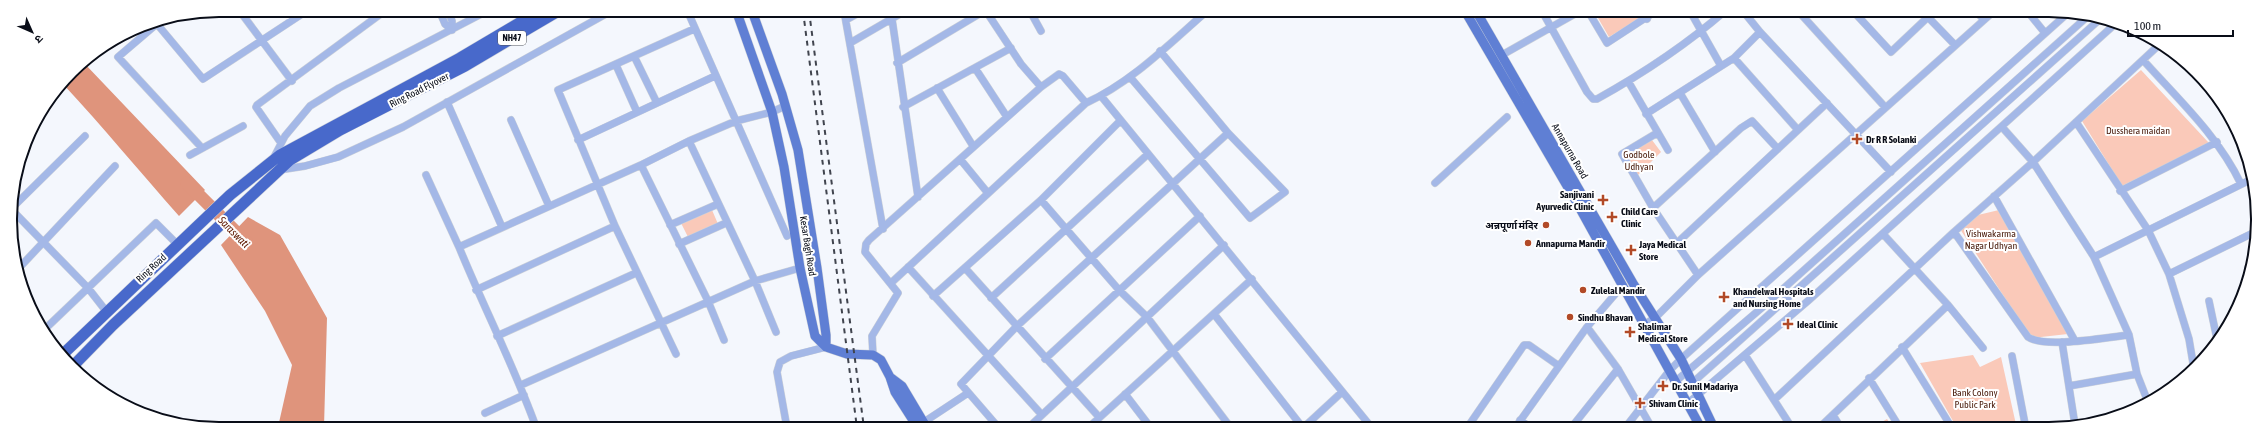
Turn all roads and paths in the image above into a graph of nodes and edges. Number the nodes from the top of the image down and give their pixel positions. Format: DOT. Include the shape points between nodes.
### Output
graph roads {
  1 [pos="244,17"];
  2 [pos="292,17"];
  3 [pos="298,17"];
  4 [pos="374,17"];
  5 [pos="442,17"];
  6 [pos="451,17"];
  7 [pos="476,17"];
  8 [pos="530,17"];
  9 [pos="547,17"];
  10 [pos="600,17"];
  11 [pos="690,17"];
  12 [pos="738,17"];
  13 [pos="754,17"];
  14 [pos="845,17"];
  15 [pos="851,17"];
  16 [pos="895,17"];
  17 [pos="975,17"];
  18 [pos="989,17"];
  19 [pos="1033,17"];
  20 [pos="1200,17"];
  21 [pos="1469,17"];
  22 [pos="1480,17"];
  23 [pos="1546,17"];
  24 [pos="1570,17"];
  25 [pos="1592,17"];
  26 [pos="1649,17"];
  27 [pos="1693,17"];
  28 [pos="1718,17"];
  29 [pos="1748,17"];
  30 [pos="1804,17"];
  31 [pos="1859,17"];
  32 [pos="1923,17"];
  33 [pos="1929,17"];
  34 [pos="1981,17"];
  35 [pos="1987,17"];
  36 [pos="2032,17"];
  37 [pos="2063,17"];
  38 [pos="892,19"];
  39 [pos="1647,19"];
  40 [pos="294,20"];
  41 [pos="846,20"];
  42 [pos="1984,20"];
  43 [pos="2083,20"];
  44 [pos="2096,23"];
  45 [pos="160,26"];
  46 [pos="2112,27"];
  47 [pos="1552,28"];
  48 [pos="151,29"];
  49 [pos="694,29"];
  50 [pos="452,30"];
  51 [pos="1041,31"];
  52 [pos="1701,32"];
  53 [pos="1760,32"];
  54 [pos="2046,33"];
  55 [pos="262,40"];
  56 [pos="850,43"];
  57 [pos="1955,45"];
  58 [pos="1011,48"];
  59 [pos="2156,48"];
  60 [pos="1160,51"];
  61 [pos="2046,54"];
  62 [pos="1502,55"];
  63 [pos="634,56"];
  64 [pos="1734,58"];
  65 [pos="2143,60"];
  66 [pos="2053,61"];
  67 [pos="462,62"];
  68 [pos="897,63"];
  69 [pos="616,64"];
  70 [pos="1721,66"];
  71 [pos="975,68"];
  72 [pos="715,76"];
  73 [pos="1130,77"];
  74 [pos="292,81"];
  75 [pos="1628,81"];
  76 [pos="1041,87"];
  77 [pos="937,88"];
  78 [pos="1680,93"];
  79 [pos="1101,96"];
  80 [pos="447,102"];
  81 [pos="657,103"];
  82 [pos="1086,103"];
  83 [pos="1826,103"];
  84 [pos="785,106"];
  85 [pos="903,107"];
  86 [pos="1885,107"];
  87 [pos="638,112"];
  88 [pos="772,112"];
  89 [pos="1646,114"];
  90 [pos="1007,117"];
  91 [pos="1507,118"];
  92 [pos="511,120"];
  93 [pos="736,121"];
  94 [pos="1120,121"];
  95 [pos="2076,122"];
  96 [pos="243,126"];
  97 [pos="2002,127"];
  98 [pos="1798,130"];
  99 [pos="1228,133"];
  100 [pos="1657,133"];
  101 [pos="1856,134"];
  102 [pos="86,136"];
  103 [pos="578,140"];
  104 [pos="689,141"];
  105 [pos="2217,142"];
  106 [pos="282,143"];
  107 [pos="973,146"];
  108 [pos="202,148"];
  109 [pos="1778,149"];
  110 [pos="1668,150"];
  111 [pos="1715,152"];
  112 [pos="1148,154"];
  113 [pos="190,155"];
  114 [pos="960,159"];
  115 [pos="1200,159"];
  116 [pos="271,161"];
  117 [pos="2034,162"];
  118 [pos="641,165"];
  119 [pos="115,166"];
  120 [pos="280,172"];
  121 [pos="1891,172"];
  122 [pos="426,175"];
  123 [pos="2247,181"];
  124 [pos="1435,183"];
  125 [pos="244,184"];
  126 [pos="598,184"];
  127 [pos="1174,184"];
  128 [pos="2241,184"];
  129 [pos="2120,190"];
  130 [pos="987,192"];
  131 [pos="1994,196"];
  132 [pos="918,197"];
  133 [pos="1041,200"];
  134 [pos="1581,200"];
  135 [pos="18,203"];
  136 [pos="718,204"];
  137 [pos="549,206"];
  138 [pos="1653,208"];
  139 [pos="17,215"];
  140 [pos="1200,216"];
  141 [pos="726,223"];
  142 [pos="670,225"];
  143 [pos="615,226"];
  144 [pos="502,227"];
  145 [pos="1066,228"];
  146 [pos="883,229"];
  147 [pos="2148,230"];
  148 [pos="1954,232"];
  149 [pos="1883,234"];
  150 [pos="2251,234"];
  151 [pos="787,236"];
  152 [pos="1677,242"];
  153 [pos="44,243"];
  154 [pos="177,244"];
  155 [pos="679,244"];
  156 [pos="1224,245"];
  157 [pos="459,248"];
  158 [pos="2094,256"];
  159 [pos="1092,259"];
  160 [pos="22,265"];
  161 [pos="908,267"];
  162 [pos="800,268"];
  163 [pos="965,268"];
  164 [pos="1916,268"];
  165 [pos="636,272"];
  166 [pos="2169,274"];
  167 [pos="1698,275"];
  168 [pos="1252,279"];
  169 [pos="755,281"];
  170 [pos="891,283"];
  171 [pos="1622,285"];
  172 [pos="88,288"];
  173 [pos="476,290"];
  174 [pos="1120,290"];
  175 [pos="933,296"];
  176 [pos="991,298"];
  177 [pos="708,301"];
  178 [pos="2209,301"];
  179 [pos="1948,305"];
  180 [pos="106,311"];
  181 [pos="1214,314"];
  182 [pos="1147,317"];
  183 [pos="1655,318"];
  184 [pos="662,323"];
  185 [pos="1644,324"];
  186 [pos="1017,326"];
  187 [pos="48,327"];
  188 [pos="1587,328"];
  189 [pos="776,332"];
  190 [pos="2216,334"];
  191 [pos="2129,335"];
  192 [pos="497,336"];
  193 [pos="724,340"];
  194 [pos="2075,341"];
  195 [pos="2062,342"];
  196 [pos="826,347"];
  197 [pos="1902,347"];
  198 [pos="1983,348"];
  199 [pos="1173,350"];
  200 [pos="66,351"];
  201 [pos="676,354"];
  202 [pos="873,355"];
  203 [pos="987,356"];
  204 [pos="1745,356"];
  205 [pos="2012,356"];
  206 [pos="1045,358"];
  207 [pos="1681,359"];
  208 [pos="76,362"];
  209 [pos="2193,362"];
  210 [pos="1560,366"];
  211 [pos="1618,368"];
  212 [pos="1670,370"];
  213 [pos="1687,372"];
  214 [pos="2137,374"];
  215 [pos="1869,378"];
  216 [pos="1676,381"];
  217 [pos="1691,382"];
  218 [pos="521,385"];
  219 [pos="2069,386"];
  220 [pos="1072,388"];
  221 [pos="1342,392"];
  222 [pos="968,393"];
  223 [pos="1681,393"];
  224 [pos="1125,394"];
  225 [pos="524,395"];
  226 [pos="1698,396"];
  227 [pos="2146,397"];
  228 [pos="1774,400"];
  229 [pos="1686,404"];
  230 [pos="1640,407"];
  231 [pos="485,413"];
  232 [pos="1042,415"];
  233 [pos="1833,415"];
  234 [pos="1099,417"];
  235 [pos="1520,420"];
  236 [pos="2074,420"];
  237 [pos="534,422"];
  238 [pos="786,422"];
  239 [pos="921,422"];
  240 [pos="928,422"];
  241 [pos="995,422"];
  242 [pos="1034,422"];
  243 [pos="1094,422"];
  244 [pos="1146,422"];
  245 [pos="1227,422"];
  246 [pos="1298,422"];
  247 [pos="1310,422"];
  248 [pos="1367,422"];
  249 [pos="1472,422"];
  250 [pos="1522,422"];
  251 [pos="1576,422"];
  252 [pos="1630,422"];
  253 [pos="1649,422"];
  254 [pos="1697,422"];
  255 [pos="1711,422"];
  256 [pos="1788,422"];
  257 [pos="1825,422"];
  258 [pos="1837,422"];
  259 [pos="1896,422"];
  260 [pos="1948,422"];
  261 [pos="2025,422"];
  1 -- 55 [label="street"];
  2 -- 40 [label="street"];
  3 -- 40 [label="street"];
  4 -- 74 [label="street"];
  5 -- 50 [label="street"];
  6 -- 50 [label="street"];
  7 -- 50 [label="street"];
  8 -- 67 [label="highway, Ring Road Flyover / NH47"];
  9 -- 67 [label="highway, Ring Road Flyover / NH47"];
  10 -- 80 [label="street"];
  11 -- 49 [label="street"];
  12 -- 88 [label="main road, Kesar Bagh Road"];
  13 -- 84 [label="main road"];
  14 -- 41 [label="street"];
  15 -- 41 [label="street"];
  16 -- 38 [label="street"];
  17 -- 68 [label="street"];
  18 -- 58 [label="street"];
  19 -- 51 [label="street"];
  20 -- 60 [label="street"];
  21 -- 134 [label="main road, Annapurna Road"];
  22 -- 62 [label="main road, Annapurna Road"];
  23 -- 47 [label="street"];
  24 -- 47 [label="street"];
  25 -- 39 [label="street" via="1607,43"];
  26 -- 39 [label="street"];
  27 -- 52 [label="street"];
  28 -- 52 [label="street"];
  29 -- 53 [label="street"];
  30 -- 86 [label="street"];
  31 -- 32 [label="street" via="1891,52"];
  33 -- 57 [label="street"];
  34 -- 42 [label="street"];
  35 -- 42 [label="street"];
  36 -- 54 [label="street"];
  37 -- 54 [label="street"];
  38 -- 56 [label="street"];
  38 -- 68 [label="street"];
  40 -- 55 [label="street"];
  41 -- 56 [label="street"];
  42 -- 57 [label="street"];
  43 -- 61 [label="street"];
  44 -- 66 [label="street"];
  45 -- 55 [label="street" via="203,79"];
  46 -- 97 [label="street"];
  47 -- 62 [label="street"];
  47 -- 75 [label="street" via="1593,99"];
  48 -- 108 [label="street" via="118,57"];
  49 -- 63 [label="street"];
  49 -- 72 [label="street"];
  50 -- 106 [label="street" via="338,88 310,106"];
  52 -- 70 [label="street"];
  52 -- 75 [label="street"];
  53 -- 64 [label="street"];
  53 -- 83 [label="street"];
  54 -- 121 [label="street"];
  55 -- 74 [label="street"];
  56 -- 146 [label="street"];
  57 -- 86 [label="street"];
  58 -- 71 [label="street"];
  58 -- 76 [label="street" via="1026,71"];
  59 -- 65 [label="street"];
  60 -- 73 [label="street"];
  60 -- 99 [label="street"];
  61 -- 66 [label="street"];
  61 -- 213 [label="street"];
  62 -- 134 [label="main road, Annapurna Road"];
  63 -- 69 [label="street"];
  63 -- 81 [label="street"];
  64 -- 70 [label="street"];
  64 -- 98 [label="street"];
  65 -- 95 [label="street"];
  65 -- 105 [label="street"];
  66 -- 217 [label="street"];
  67 -- 116 [label="highway, Ring Road Flyover" via="292,146"];
  67 -- 120 [label="highway, Ring Road Flyover" via="290,160"];
  68 -- 85 [label="street"];
  69 -- 87 [label="street"];
  69 -- 103 [label="street" via="558,90"];
  70 -- 78 [label="street"];
  71 -- 77 [label="street"];
  71 -- 90 [label="street"];
  72 -- 81 [label="street"];
  72 -- 93 [label="street"];
  73 -- 79 [label="street"];
  73 -- 115 [label="street"];
  74 -- 106 [label="street" via="256,107"];
  75 -- 89 [label="street"];
  76 -- 82 [label="street" via="1061,74"];
  76 -- 90 [label="street"];
  77 -- 85 [label="street"];
  77 -- 107 [label="street"];
  78 -- 89 [label="street"];
  78 -- 111 [label="street"];
  79 -- 82 [label="street"];
  79 -- 94 [label="street"];
  80 -- 120 [label="street" via="338,157"];
  80 -- 144 [label="street"];
  81 -- 87 [label="street"];
  82 -- 130 [label="street"];
  83 -- 98 [label="street"];
  83 -- 101 [label="street"];
  84 -- 88 [label="street"];
  84 -- 196 [label="main road" via="798,150"];
  85 -- 132 [label="street"];
  86 -- 101 [label="street"];
  87 -- 103 [label="street"];
  88 -- 93 [label="street"];
  88 -- 162 [label="main road, Kesar Bagh Road" via="784,167"];
  89 -- 100 [label="street"];
  90 -- 107 [label="street"];
  91 -- 124 [label="street"];
  92 -- 137 [label="street"];
  93 -- 104 [label="street"];
  93 -- 151 [label="street"];
  94 -- 112 [label="street"];
  94 -- 133 [label="street"];
  95 -- 117 [label="street"];
  95 -- 129 [label="street"];
  96 -- 108 [label="street"];
  97 -- 117 [label="street"];
  97 -- 149 [label="street"];
  98 -- 109 [label="street"];
  99 -- 115 [label="street"];
  99 -- 115 [label="street" via="1284,192 1250,218"];
  100 -- 110 [label="street"];
  100 -- 138 [label="street" via="1622,154"];
  101 -- 121 [label="street"];
  101 -- 167 [label="street"];
  102 -- 135 [label="street"];
  103 -- 126 [label="street"];
  104 -- 118 [label="street"];
  104 -- 136 [label="street"];
  105 -- 128 [label="street" via="2230,160"];
  105 -- 129 [label="street"];
  106 -- 116 [label="street"];
  107 -- 114 [label="street"];
  108 -- 113 [label="street"];
  109 -- 111 [label="street" via="1752,121"];
  109 -- 152 [label="street"];
  111 -- 138 [label="street"];
  112 -- 127 [label="street"];
  112 -- 145 [label="street"];
  114 -- 130 [label="street"];
  114 -- 132 [label="street"];
  115 -- 127 [label="street"];
  116 -- 120 [label="street"];
  116 -- 125 [label="highway, Ring Road Flyover"];
  117 -- 131 [label="street"];
  117 -- 158 [label="street"];
  118 -- 126 [label="street"];
  118 -- 142 [label="street"];
  119 -- 153 [label="street"];
  120 -- 208 [label="highway, Ring Road Flyover" via="239,206"];
  121 -- 207 [label="street"];
  122 -- 157 [label="street"];
  123 -- 128 [label="street"];
  125 -- 154 [label="highway, Ring Road"];
  126 -- 137 [label="street"];
  126 -- 143 [label="street"];
  127 -- 140 [label="street"];
  127 -- 159 [label="street"];
  128 -- 147 [label="street"];
  129 -- 147 [label="street"];
  130 -- 161 [label="street"];
  131 -- 148 [label="street"];
  131 -- 194 [label="street"];
  132 -- 146 [label="street"];
  133 -- 145 [label="street"];
  133 -- 163 [label="street"];
  134 -- 171 [label="main road, Annapurna Road"];
  134 -- 183 [label="main road, Annapurna Road"];
  136 -- 141 [label="street"];
  136 -- 142 [label="street"];
  137 -- 144 [label="street"];
  138 -- 152 [label="street"];
  139 -- 153 [label="street"];
  140 -- 156 [label="street"];
  140 -- 174 [label="street"];
  141 -- 155 [label="street"];
  141 -- 169 [label="street"];
  142 -- 155 [label="street"];
  143 -- 165 [label="street"];
  143 -- 173 [label="street"];
  144 -- 157 [label="street"];
  145 -- 159 [label="street" via="1070,236"];
  145 -- 176 [label="street"];
  146 -- 170 [label="street" via="869,240 865,252"];
  147 -- 158 [label="street"];
  147 -- 166 [label="street"];
  148 -- 164 [label="street"];
  148 -- 195 [label="street" via="2028,337 2033,341"];
  149 -- 164 [label="street"];
  149 -- 204 [label="street"];
  150 -- 166 [label="street"];
  152 -- 167 [label="street"];
  153 -- 160 [label="street"];
  153 -- 172 [label="street"];
  154 -- 172 [label="street" via="156,223"];
  154 -- 180 [label="highway, Ring Road"];
  155 -- 177 [label="street"];
  156 -- 168 [label="street"];
  156 -- 182 [label="street"];
  157 -- 173 [label="street"];
  158 -- 191 [label="street"];
  159 -- 174 [label="street"];
  159 -- 186 [label="street"];
  161 -- 170 [label="street"];
  161 -- 175 [label="street"];
  162 -- 169 [label="street"];
  162 -- 196 [label="main road, Kesar Bagh Road" via="815,336"];
  163 -- 175 [label="street"];
  163 -- 176 [label="street"];
  164 -- 179 [label="street"];
  164 -- 228 [label="street"];
  165 -- 184 [label="street"];
  165 -- 192 [label="street"];
  166 -- 209 [label="street" via="2190,339"];
  167 -- 183 [label="street"];
  168 -- 181 [label="street"];
  168 -- 221 [label="street"];
  169 -- 177 [label="street"];
  169 -- 189 [label="street"];
  170 -- 202 [label="street" via="897,290 897,296 872,336"];
  171 -- 185 [label="main road, Annapurna Road"];
  171 -- 188 [label="street"];
  172 -- 180 [label="street"];
  172 -- 187 [label="street"];
  173 -- 192 [label="street"];
  174 -- 182 [label="street"];
  174 -- 206 [label="street"];
  175 -- 203 [label="street"];
  176 -- 186 [label="street"];
  177 -- 184 [label="street"];
  177 -- 193 [label="street"];
  178 -- 190 [label="street"];
  179 -- 197 [label="street"];
  179 -- 198 [label="street"];
  180 -- 200 [label="highway, Ring Road"];
  181 -- 199 [label="street"];
  181 -- 246 [label="street"];
  182 -- 199 [label="street"];
  182 -- 220 [label="street"];
  183 -- 185 [label="street"];
  183 -- 207 [label="main road, Annapurna Road"];
  184 -- 201 [label="street"];
  184 -- 218 [label="street"];
  185 -- 212 [label="main road, Annapurna Road"];
  186 -- 203 [label="street"];
  186 -- 206 [label="street"];
  188 -- 210 [label="street"];
  188 -- 211 [label="street"];
  191 -- 194 [label="street"];
  191 -- 214 [label="street"];
  192 -- 218 [label="street"];
  194 -- 195 [label="street"];
  195 -- 219 [label="street"];
  196 -- 202 [label="main road" via="847,354"];
  196 -- 238 [label="street" via="791,356 780,362 777,372"];
  197 -- 215 [label="street"];
  197 -- 260 [label="street"];
  199 -- 224 [label="street"];
  199 -- 245 [label="street"];
  202 -- 239 [label="main road" via="883,362 890,377 902,386"];
  203 -- 222 [label="street" via="961,384"];
  203 -- 232 [label="street"];
  204 -- 226 [label="street"];
  204 -- 228 [label="street"];
  205 -- 261 [label="street"];
  206 -- 220 [label="street"];
  207 -- 212 [label="street"];
  207 -- 213 [label="main road, Annapurna Road"];
  210 -- 235 [label="street"];
  210 -- 249 [label="street" via="1529,345 1524,345"];
  211 -- 230 [label="street"];
  211 -- 251 [label="street"];
  212 -- 216 [label="main road, Annapurna Road"];
  212 -- 230 [label="street"];
  213 -- 216 [label="street"];
  213 -- 217 [label="main road, Annapurna Road"];
  214 -- 219 [label="street"];
  214 -- 227 [label="street"];
  215 -- 233 [label="street"];
  215 -- 259 [label="street"];
  216 -- 223 [label="main road, Annapurna Road"];
  217 -- 223 [label="street"];
  217 -- 226 [label="main road, Annapurna Road"];
  218 -- 225 [label="street"];
  219 -- 236 [label="street"];
  220 -- 232 [label="street"];
  220 -- 234 [label="street"];
  221 -- 247 [label="street"];
  221 -- 248 [label="street"];
  222 -- 240 [label="street"];
  222 -- 241 [label="street"];
  223 -- 229 [label="main road, Annapurna Road"];
  224 -- 234 [label="street"];
  224 -- 244 [label="street"];
  225 -- 231 [label="street"];
  225 -- 237 [label="street"];
  226 -- 229 [label="street"];
  226 -- 255 [label="main road, Annapurna Road"];
  228 -- 256 [label="street"];
  229 -- 254 [label="main road, Annapurna Road"];
  230 -- 252 [label="street"];
  230 -- 253 [label="street"];
  232 -- 242 [label="street"];
  233 -- 257 [label="street"];
  233 -- 258 [label="street"];
  234 -- 243 [label="street"];
  235 -- 250 [label="street"];
}
